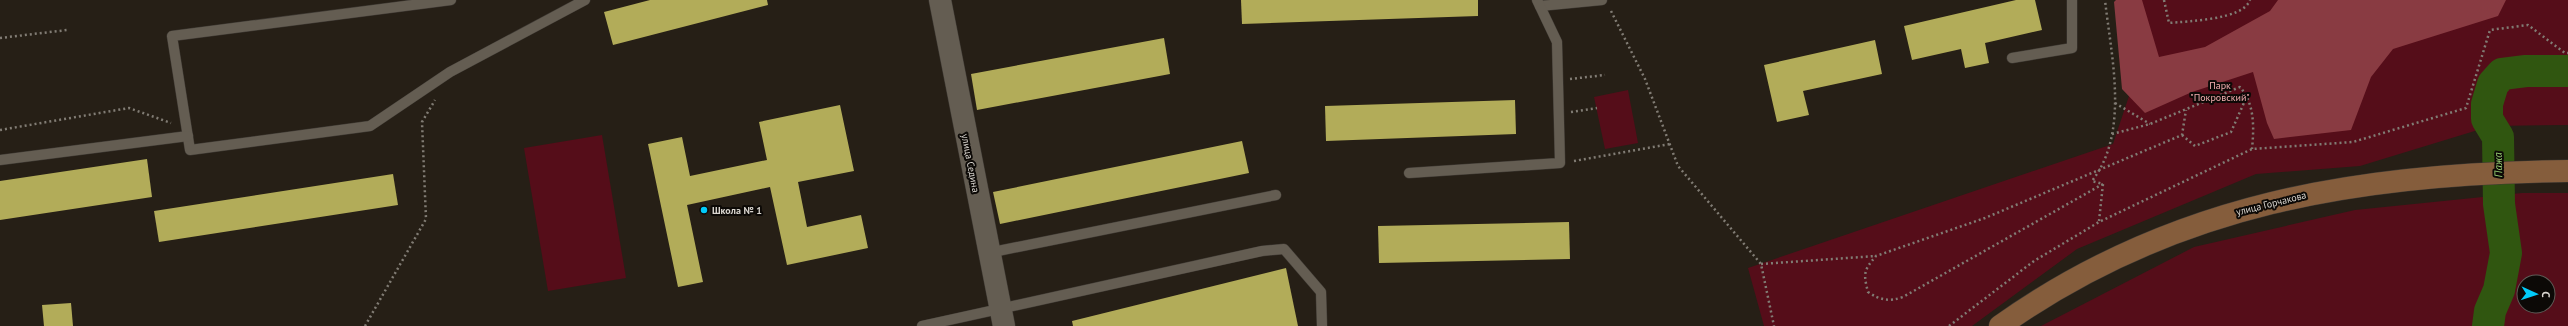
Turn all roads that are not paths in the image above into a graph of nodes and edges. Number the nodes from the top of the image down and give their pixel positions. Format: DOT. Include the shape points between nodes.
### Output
graph roads {
  1 [pos="451,0"];
  2 [pos="585,0"];
  3 [pos="940,0"];
  4 [pos="2072,0"];
  5 [pos="1539,3"];
  6 [pos="1605,3"];
  7 [pos="2012,58"];
  8 [pos="188,136"];
  9 [pos="0,160"];
  10 [pos="2568,171"];
  11 [pos="1410,173"];
  12 [pos="1276,195"];
  13 [pos="988,253"];
  14 [pos="1002,317"];
  15 [pos="922,326"];
  16 [pos="1322,326"];
  17 [pos="2000,326"];
  1 -- 8 [label="lane" via="172,36"];
  2 -- 8 [label="lane" via="450,72 370,126 190,150"];
  3 -- 13 [label="street, улица Седина"];
  4 -- 7 [label="lane" via="2072,48"];
  5 -- 6 [label="lane"];
  5 -- 11 [label="lane" via="1557,42 1560,163"];
  8 -- 9 [label="lane"];
  10 -- 17 [label="main road, улица Горчакова" via="2467,173 2388,181 2322,190 2256,206 2204,222 2084,273"];
  12 -- 13 [label="lane"];
  13 -- 14 [label="street, улица Седина"];
  14 -- 15 [label="lane"];
  14 -- 16 [label="lane" via="1262,251 1284,249 1321,292"];
}
